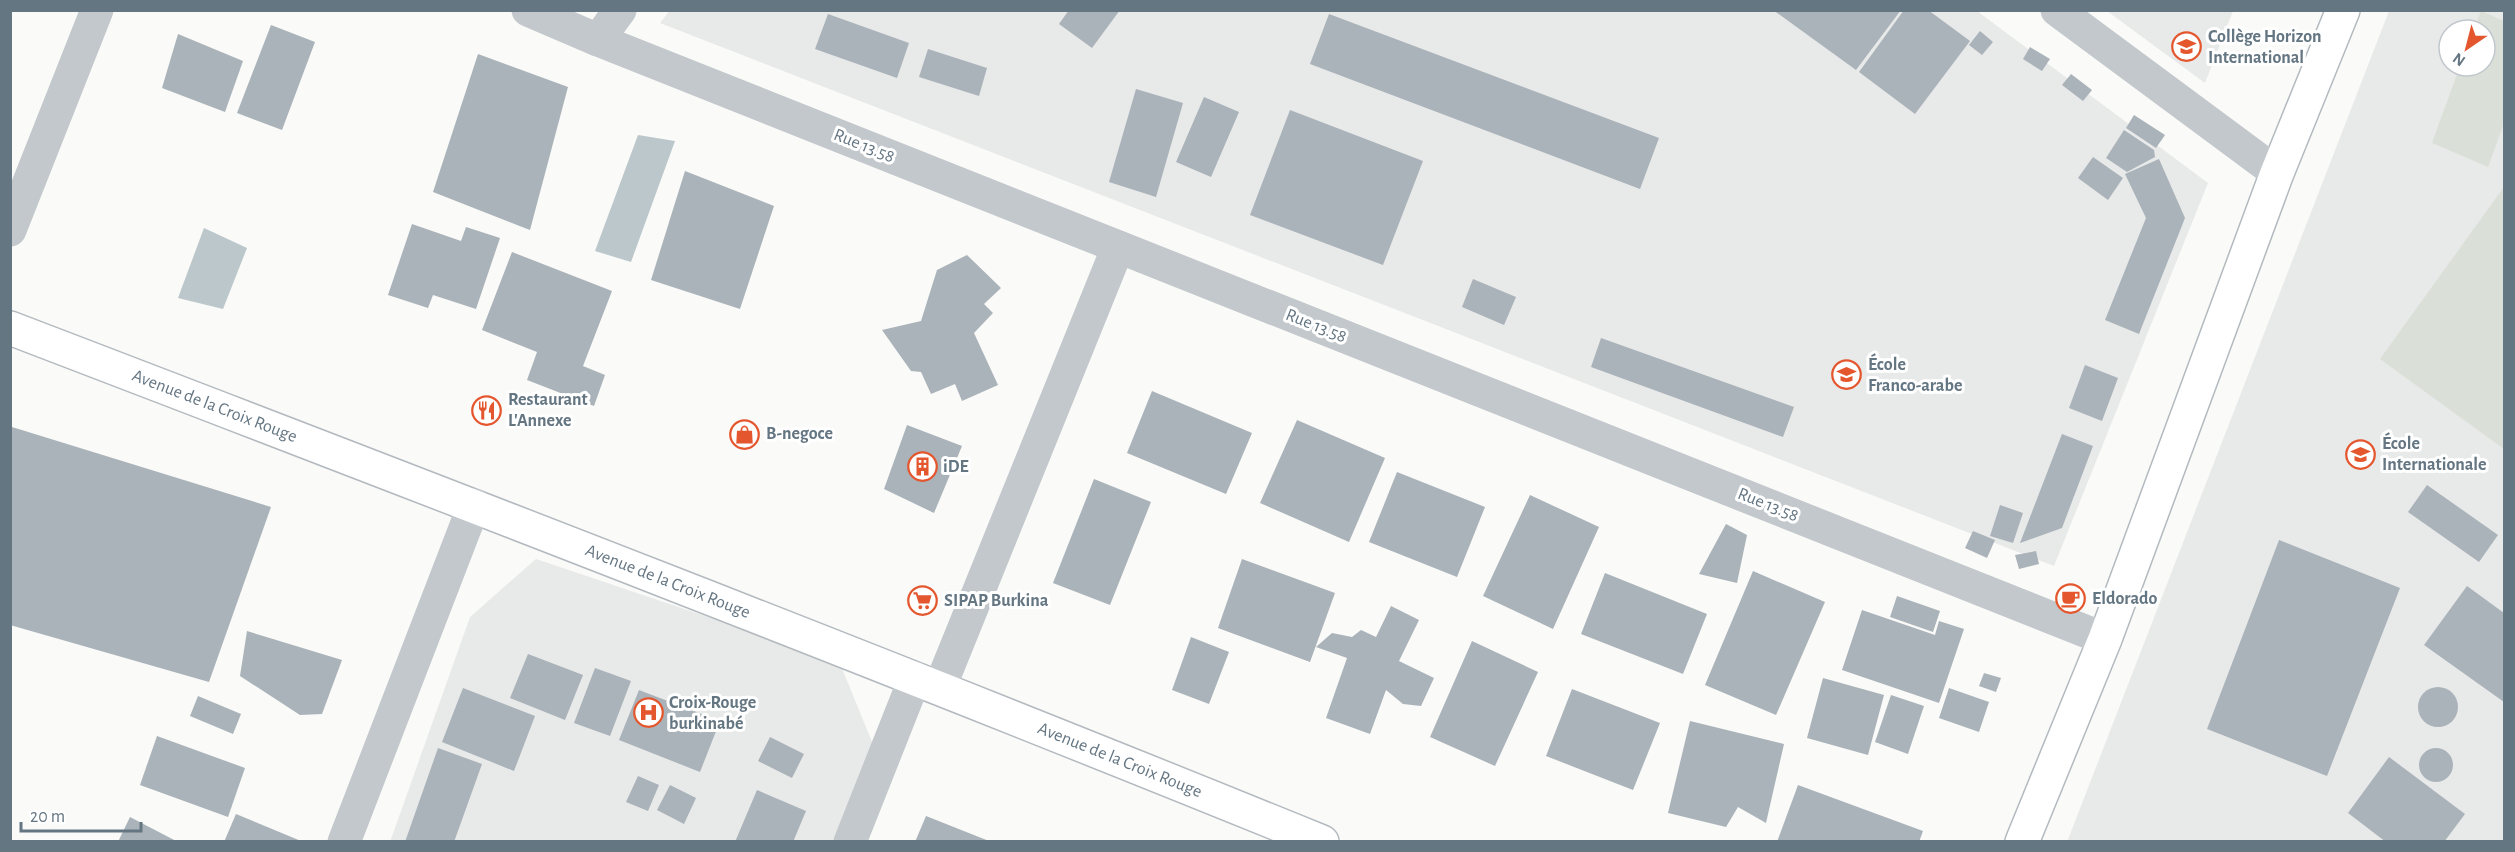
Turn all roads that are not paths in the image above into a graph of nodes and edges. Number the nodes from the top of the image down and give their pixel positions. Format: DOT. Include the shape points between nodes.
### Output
graph roads {
  1 [pos="97,10"];
  2 [pos="528,10"];
  3 [pos="620,10"];
  4 [pos="2057,10"];
  5 [pos="2343,10"];
  6 [pos="598,40"];
  7 [pos="2277,173"];
  8 [pos="10,230"];
  9 [pos="1118,247"];
  10 [pos="10,328"];
  11 [pos="474,505"];
  12 [pos="2105,639"];
  13 [pos="928,682"];
  14 [pos="344,842"];
  15 [pos="850,842"];
  16 [pos="1322,842"];
  17 [pos="2022,842"];
  1 -- 8 [label="street"];
  2 -- 6 [label="street, Rue 13.58"];
  3 -- 6 [label="street"];
  4 -- 7 [label="street"];
  5 -- 7 [label="street"];
  6 -- 9 [label="street, Rue 13.58"];
  7 -- 12 [label="street"];
  9 -- 12 [label="street, Rue 13.58"];
  9 -- 13 [label="street"];
  10 -- 11 [label="street, Avenue de la Croix Rouge"];
  11 -- 13 [label="street, Avenue de la Croix Rouge"];
  11 -- 14 [label="street"];
  12 -- 17 [label="street"];
  13 -- 15 [label="street"];
  13 -- 16 [label="street, Avenue de la Croix Rouge"];
}
